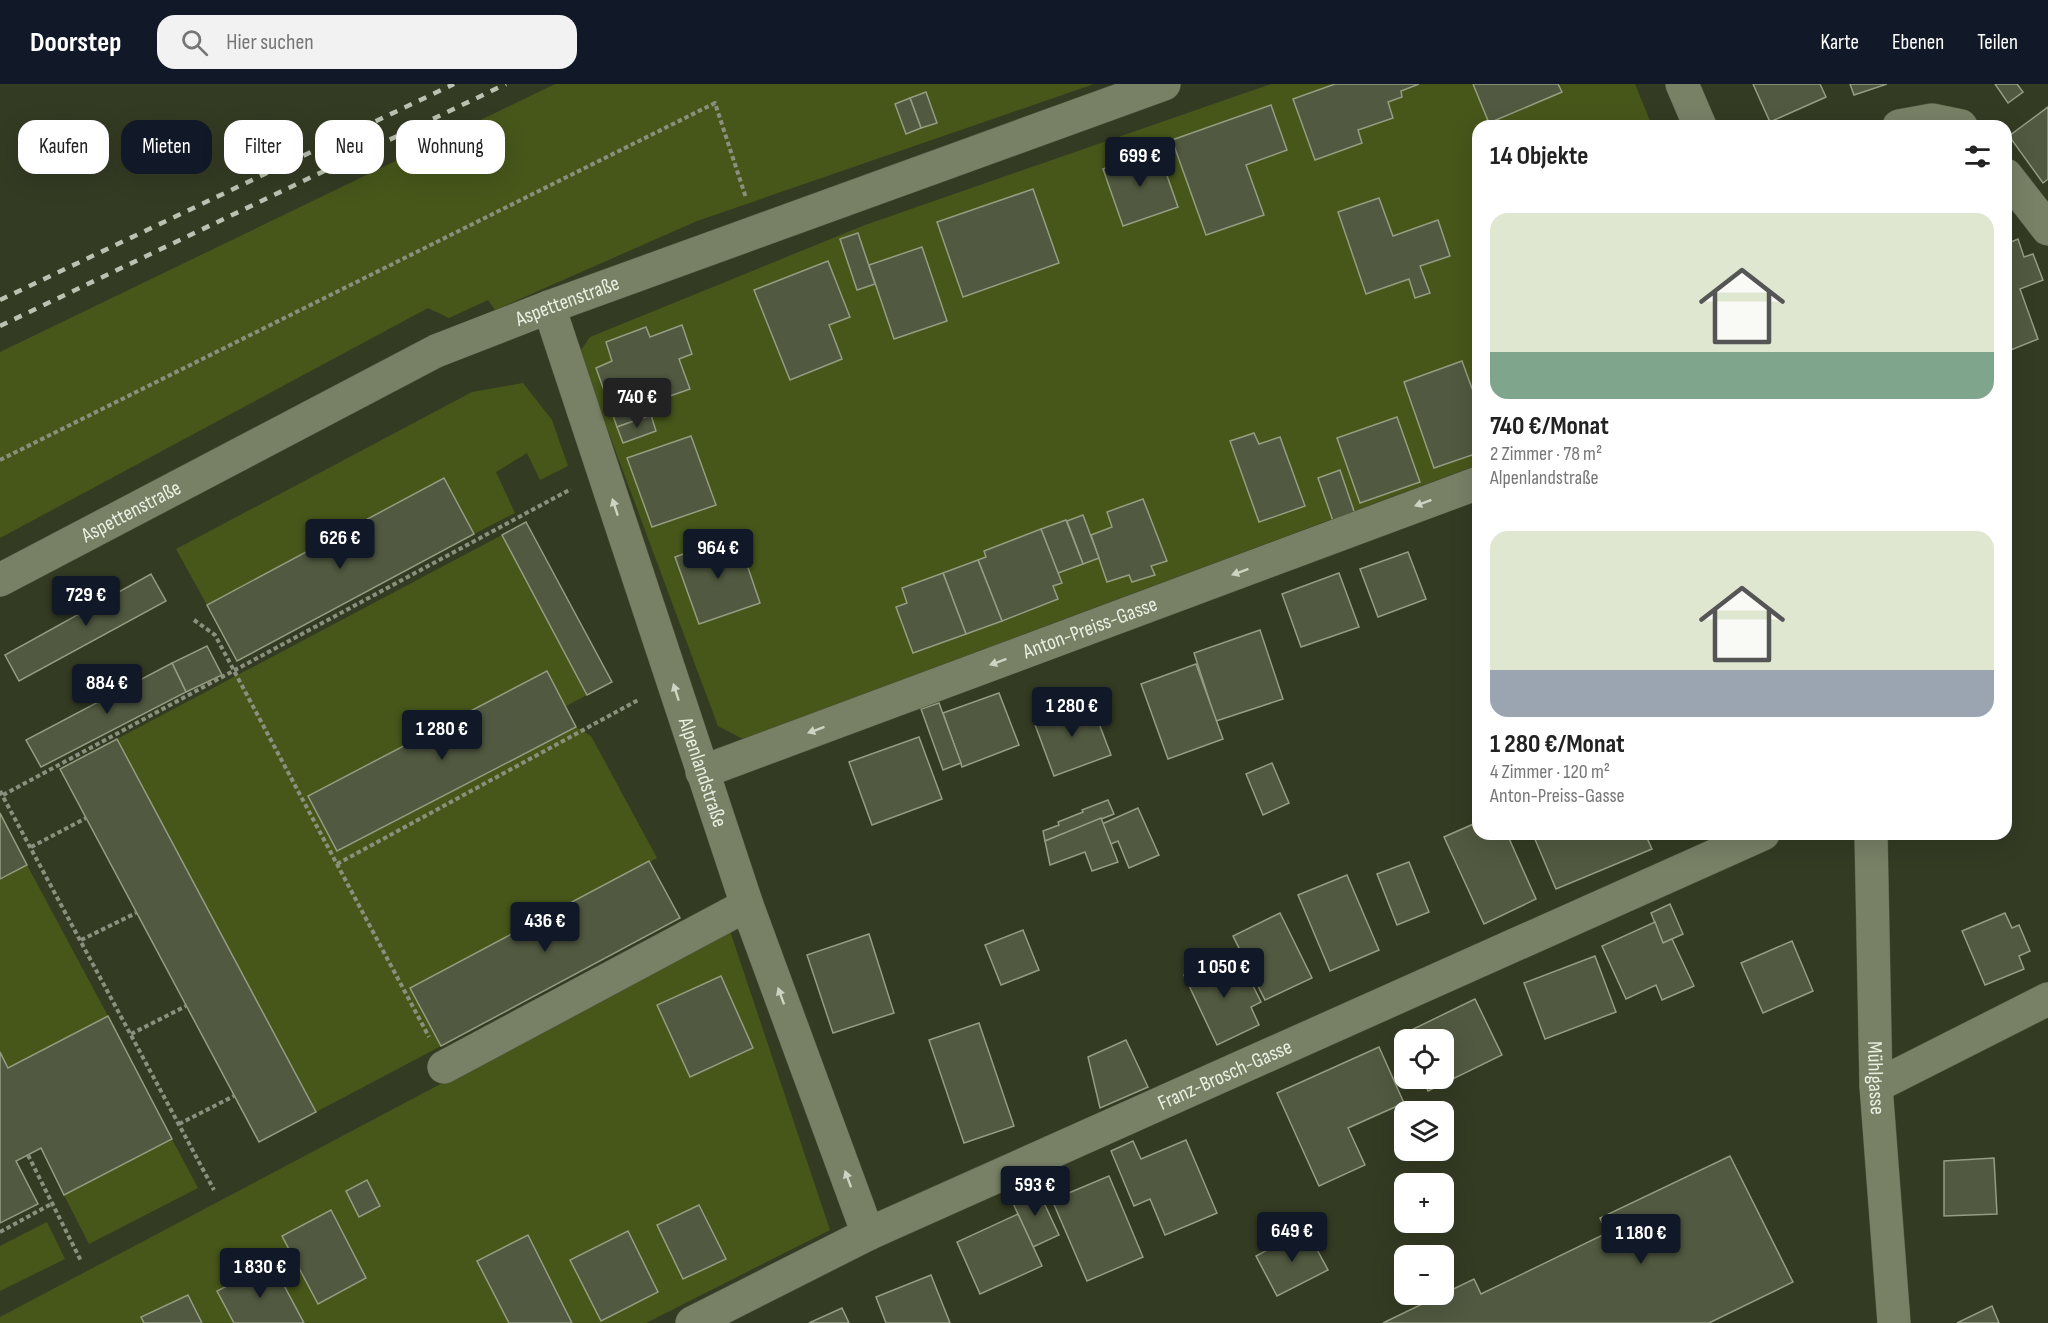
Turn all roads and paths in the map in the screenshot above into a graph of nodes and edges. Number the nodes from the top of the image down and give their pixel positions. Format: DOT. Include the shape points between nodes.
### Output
graph roads {
  1 [pos="1164,84"];
  2 [pos="2012,183"];
  3 [pos="2048,229"];
  4 [pos="759,231"];
  5 [pos="549,307"];
  6 [pos="0,460"];
  7 [pos="604,472"];
  8 [pos="1472,485"];
  9 [pos="0,580"];
  10 [pos="194,620"];
  11 [pos="234,671"];
  12 [pos="673,681"];
  13 [pos="702,772"];
  14 [pos="1,793"];
  15 [pos="86,818"];
  16 [pos="1750,840"];
  17 [pos="1871,840"];
  18 [pos="30,847"];
  19 [pos="337,864"];
  20 [pos="747,905"];
  21 [pos="136,913"];
  22 [pos="80,940"];
  23 [pos="2048,999"];
  24 [pos="186,1006"];
  25 [pos="131,1034"];
  26 [pos="444,1067"];
  27 [pos="1876,1086"];
  28 [pos="234,1096"];
  29 [pos="179,1124"];
  30 [pos="28,1155"];
  31 [pos="214,1190"];
  32 [pos="52,1203"];
  33 [pos="0,1232"];
  34 [pos="868,1234"];
  35 [pos="81,1262"];
  36 [pos="692,1323"];
  37 [pos="1894,1323"];
  1 -- 4 [label="street, Aspettenstraße"];
  2 -- 3 [label="street"];
  4 -- 5 [label="street, Aspettenstraße"];
  4 -- 6 [label="path" via="715,103"];
  5 -- 7 [label="street, Alpenlandstraße"];
  5 -- 9 [label="street, Aspettenstraße" via="436,351"];
  7 -- 11 [label="path"];
  12 -- 7 [label="street, Alpenlandstraße, one-way"];
  8 -- 13 [label="street, Anton-Preiss-Gasse, one-way"];
  10 -- 11 [label="path" via="215,635"];
  11 -- 14 [label="path"];
  11 -- 19 [label="path"];
  13 -- 12 [label="street, Alpenlandstraße, one-way"];
  12 -- 19 [label="path"];
  13 -- 20 [label="street, Alpenlandstraße"];
  14 -- 18 [label="path"];
  15 -- 18 [label="path"];
  16 -- 34 [label="street, Franz-Brosch-Gasse"];
  17 -- 27 [label="street, Mühlgasse"];
  18 -- 22 [label="path"];
  19 -- 26 [label="path"];
  20 -- 26 [label="street"];
  34 -- 20 [label="street, Alpenlandstraße, one-way"];
  21 -- 22 [label="path"];
  22 -- 25 [label="path"];
  23 -- 27 [label="street"];
  24 -- 25 [label="path"];
  25 -- 29 [label="path"];
  27 -- 37 [label="street, Mühlgasse"];
  28 -- 29 [label="path"];
  29 -- 31 [label="path"];
  30 -- 32 [label="path"];
  32 -- 33 [label="path"];
  32 -- 35 [label="path"];
  34 -- 36 [label="street, Franz-Brosch-Gasse"];
}
